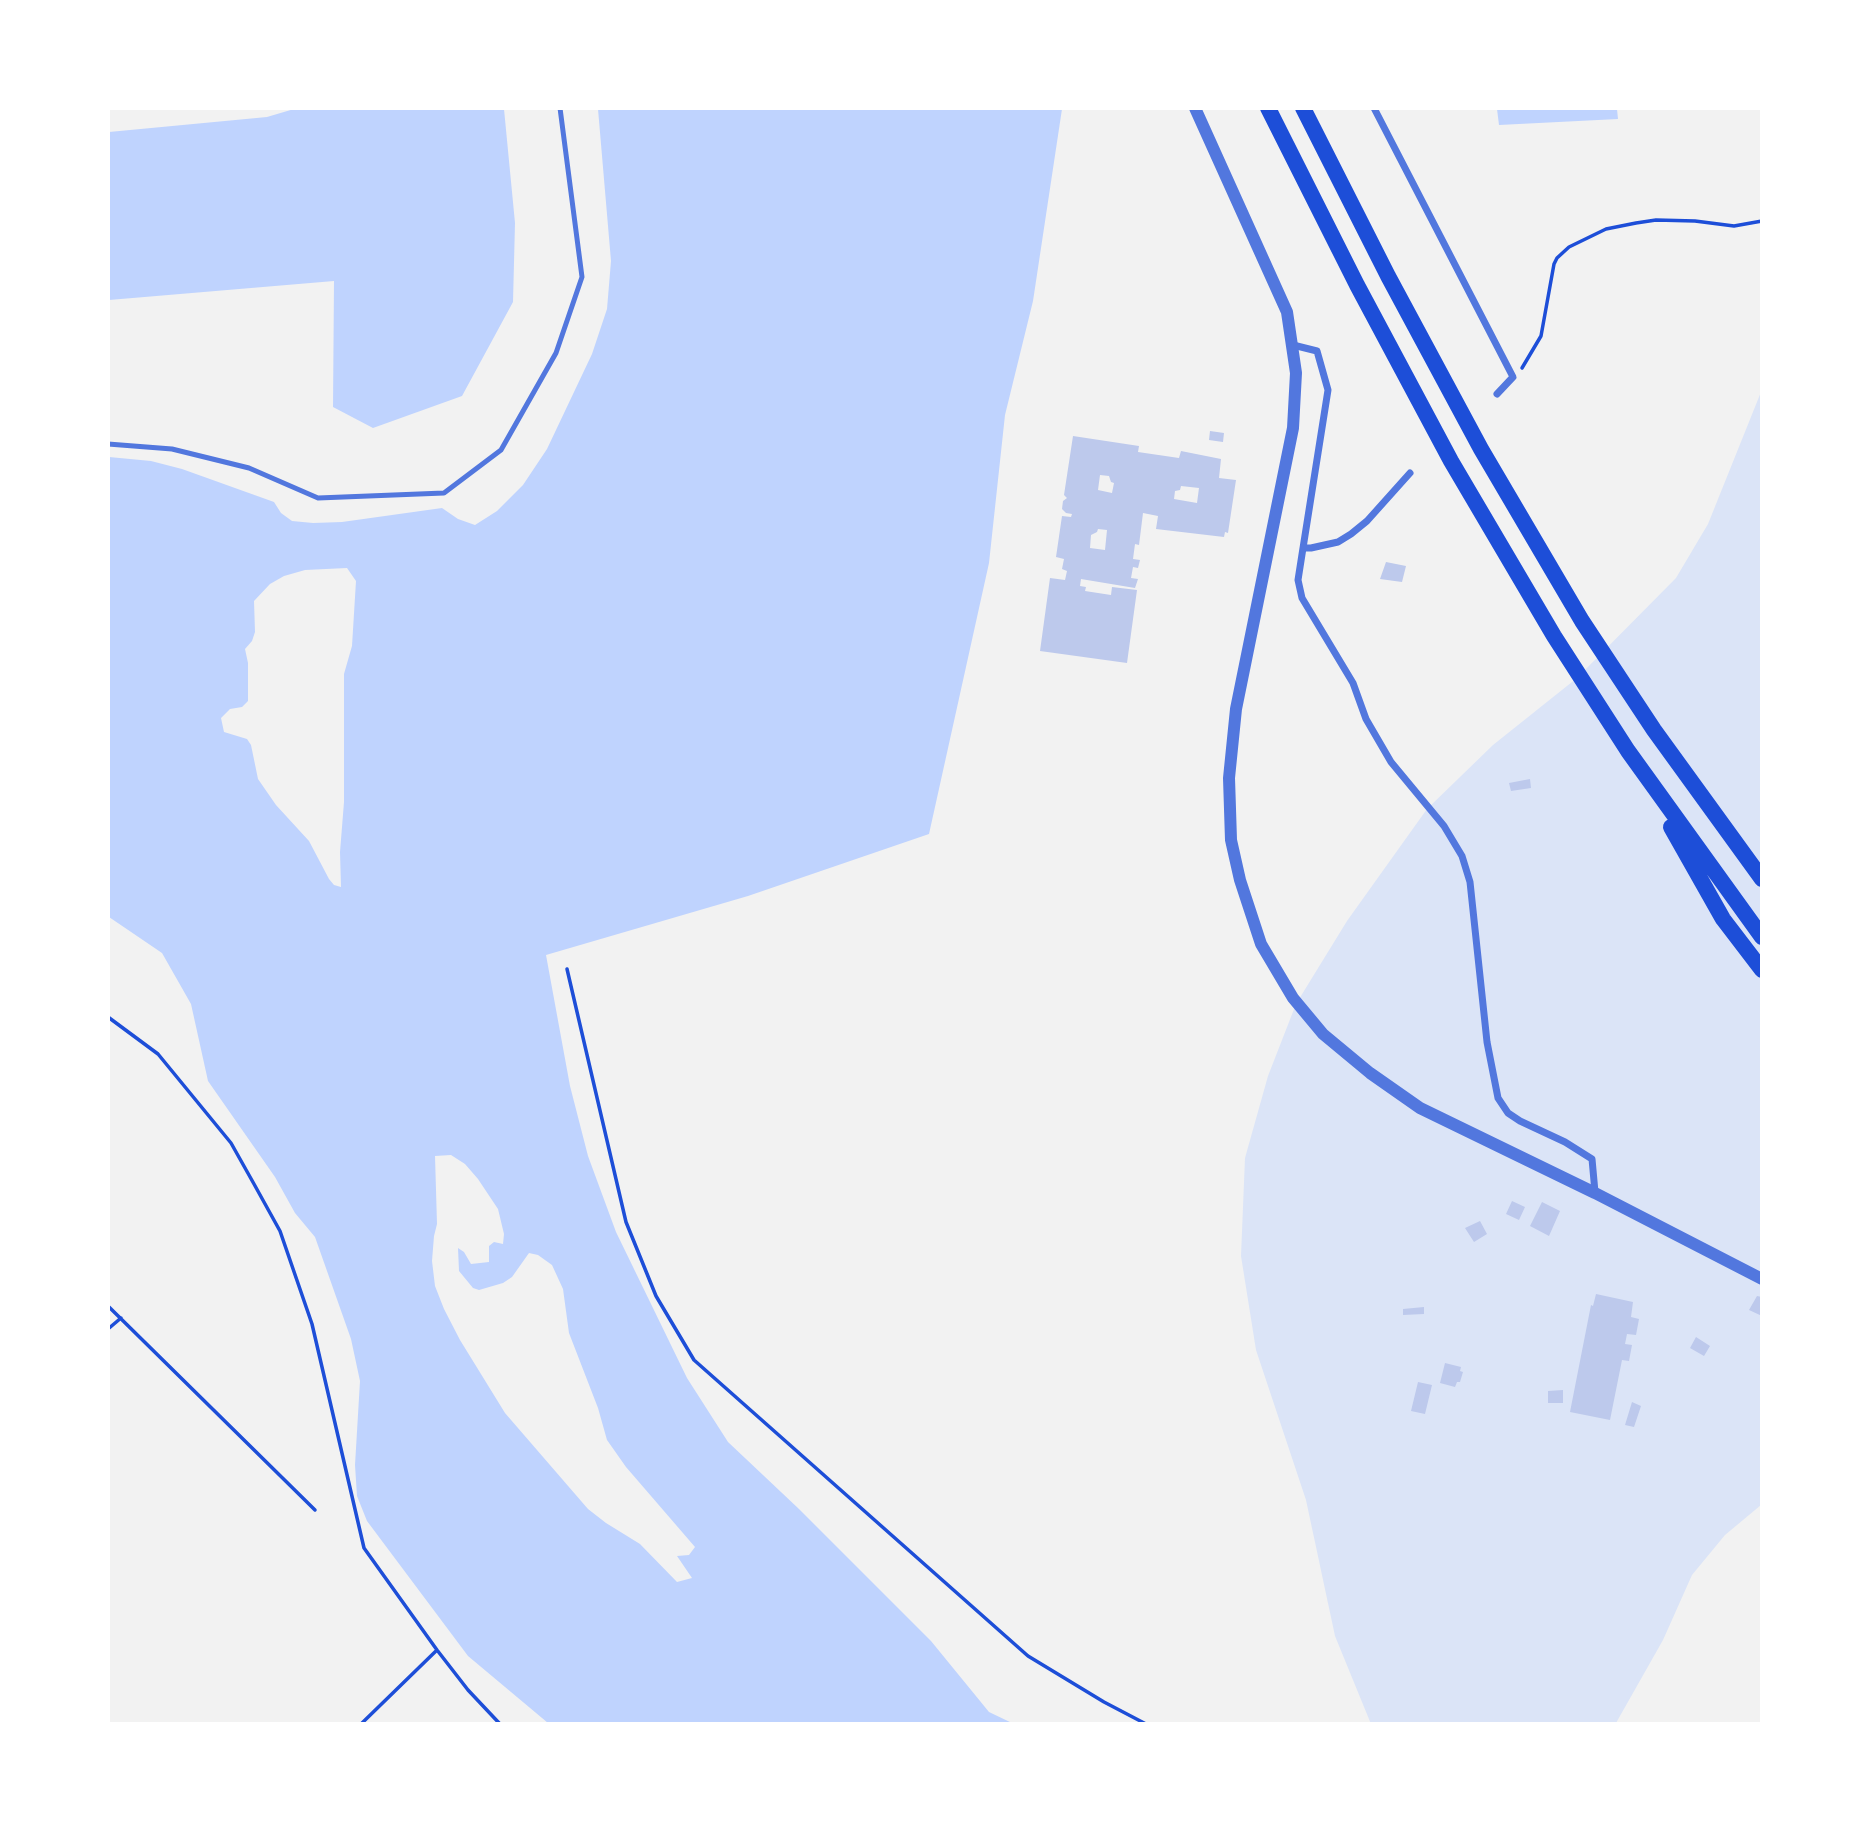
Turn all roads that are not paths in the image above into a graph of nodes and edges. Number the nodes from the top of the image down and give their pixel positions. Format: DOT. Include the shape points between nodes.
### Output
graph roads {
  1 [pos="560,108"];
  2 [pos="1195,108"];
  3 [pos="1268,108"];
  4 [pos="1303,108"];
  5 [pos="1374,108"];
  6 [pos="1293,345"];
  7 [pos="1497,394"];
  8 [pos="108,444"];
  9 [pos="1410,473"];
  10 [pos="1303,548"];
  11 [pos="1628,751"];
  12 [pos="1762,879"];
  13 [pos="1762,937"];
  14 [pos="1762,970"];
  15 [pos="1595,1193"];
  16 [pos="1762,1279"];
  1 -- 8 [label="lane" via="582,277 556,353 500,450 444,493 318,498 236,465 172,449"];
  2 -- 6 [label="street" via="1272,275 1287,312"];
  3 -- 11 [label="main road" via="1451,461 1553,636"];
  4 -- 12 [label="main road" via="1481,449 1582,621"];
  5 -- 7 [label="street" via="1513,377"];
  6 -- 10 [label="street" via="1317,351 1328,390"];
  6 -- 15 [label="street" via="1293,428 1236,709 1229,778 1231,840 1253,924 1293,998 1323,1034 1370,1073 1420,1108"];
  9 -- 10 [label="street" via="1350,534 1338,542"];
  10 -- 15 [label="street" via="1298,580 1302,598 1353,683 1366,719 1391,762 1444,826 1462,856 1470,882 1498,1098 1520,1121 1592,1159"];
  11 -- 13 [label="main road"];
  11 -- 14 [label="main road" via="1723,919"];
  15 -- 16 [label="street"];
}
